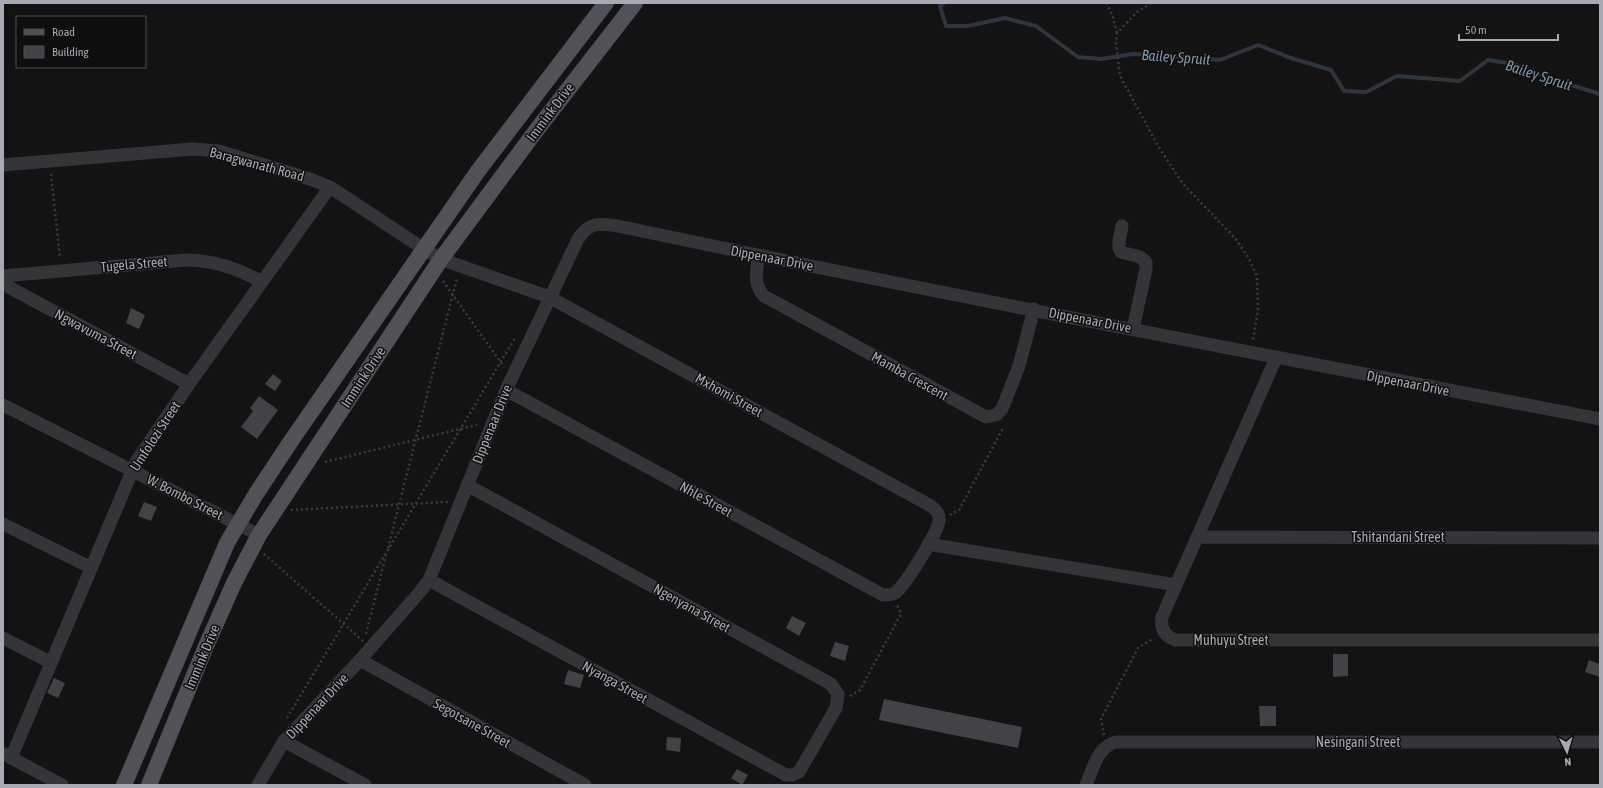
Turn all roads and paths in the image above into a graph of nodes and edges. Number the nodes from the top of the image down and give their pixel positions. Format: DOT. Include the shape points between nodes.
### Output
graph roads {
  1 [pos="606,3"];
  2 [pos="635,3"];
  3 [pos="1106,3"];
  4 [pos="1151,3"];
  5 [pos="1117,33"];
  6 [pos="50,161"];
  7 [pos="3,165"];
  8 [pos="330,186"];
  9 [pos="1122,226"];
  10 [pos="424,249"];
  11 [pos="758,255"];
  12 [pos="441,259"];
  13 [pos="61,271"];
  14 [pos="458,274"];
  15 [pos="3,276"];
  16 [pos="443,281"];
  17 [pos="262,282"];
  18 [pos="3,284"];
  19 [pos="452,294"];
  20 [pos="549,297"];
  21 [pos="1034,310"];
  22 [pos="1133,329"];
  23 [pos="516,336"];
  24 [pos="1252,353"];
  25 [pos="1276,358"];
  26 [pos="500,362"];
  27 [pos="511,377"];
  28 [pos="189,384"];
  29 [pos="506,390"];
  30 [pos="3,405"];
  31 [pos="996,415"];
  32 [pos="1600,419"];
  33 [pos="491,426"];
  34 [pos="461,428"];
  35 [pos="416,439"];
  36 [pos="310,457"];
  37 [pos="132,470"];
  38 [pos="467,485"];
  39 [pos="461,501"];
  40 [pos="399,504"];
  41 [pos="416,504"];
  42 [pos="275,510"];
  43 [pos="939,521"];
  44 [pos="3,524"];
  45 [pos="238,524"];
  46 [pos="1197,537"];
  47 [pos="1600,538"];
  48 [pos="256,539"];
  49 [pos="928,544"];
  50 [pos="387,551"];
  51 [pos="90,567"];
  52 [pos="429,580"];
  53 [pos="1176,585"];
  54 [pos="893,594"];
  55 [pos="343,624"];
  56 [pos="1164,632"];
  57 [pos="3,638"];
  58 [pos="1600,640"];
  59 [pos="367,645"];
  60 [pos="360,660"];
  61 [pos="50,662"];
  62 [pos="838,702"];
  63 [pos="284,723"];
  64 [pos="284,741"];
  65 [pos="1600,742"];
  66 [pos="1111,745"];
  67 [pos="7,756"];
  68 [pos="62,785"];
  69 [pos="124,785"];
  70 [pos="149,785"];
  71 [pos="258,785"];
  72 [pos="365,785"];
  73 [pos="585,785"];
  74 [pos="1086,785"];
  1 -- 10 [label="main road, Immink Drive" via="478,171"];
  2 -- 12 [label="main road, Immink Drive"];
  3 -- 5 [label="path"];
  4 -- 5 [label="path" via="1137,12"];
  5 -- 24 [label="path" via="1120,76 1158,146 1183,184 1235,238 1257,276 1258,310"];
  6 -- 7 [label="street, Baragwanath Road"];
  6 -- 8 [label="street, Baragwanath Road" via="208,149 262,163"];
  6 -- 13 [label="path"];
  8 -- 10 [label="street, Baragwanath Road"];
  8 -- 17 [label="street, Umfolozi Street"];
  9 -- 22 [label="street" via="1119,248 1121,252 1140,257 1146,262"];
  10 -- 12 [label="street, Baragwanath Road"];
  10 -- 45 [label="main road, Immink Drive" via="291,441"];
  11 -- 20 [label="street, Dippenaar Drive" via="618,226 593,225 586,228 578,239"];
  11 -- 21 [label="street, Dippenaar Drive"];
  11 -- 31 [label="street, Mamba Crescent" via="756,284 764,296 980,415"];
  12 -- 20 [label="street, Mxhomi Street"];
  12 -- 36 [label="main road, Immink Drive"];
  13 -- 15 [label="street, Tugela Street"];
  13 -- 17 [label="street, Tugela Street" via="198,260 228,267"];
  14 -- 19 [label="path"];
  16 -- 19 [label="path"];
  17 -- 28 [label="street, Umfolozi Street"];
  18 -- 28 [label="street, Ngwavuma Street"];
  19 -- 26 [label="path"];
  19 -- 35 [label="path"];
  20 -- 27 [label="street, Dippenaar Drive"];
  20 -- 43 [label="street, Mxhomi Street" via="931,506 938,512"];
  21 -- 22 [label="street, Dippenaar Drive"];
  21 -- 31 [label="street" via="1019,366 1002,409"];
  22 -- 24 [label="street, Dippenaar Drive"];
  23 -- 26 [label="path"];
  24 -- 25 [label="street, Dippenaar Drive"];
  25 -- 32 [label="street, Dippenaar Drive"];
  25 -- 46 [label="street"];
  26 -- 27 [label="path"];
  26 -- 34 [label="path"];
  27 -- 29 [label="street, Dippenaar Drive"];
  28 -- 37 [label="street, Umfolozi Street"];
  29 -- 33 [label="street, Dippenaar Drive"];
  29 -- 54 [label="street, Nhle Street" via="878,592"];
  30 -- 37 [label="street, W. Bombo Street"];
  31 -- 43 [label="path" via="1002,430 988,457 959,510"];
  33 -- 34 [label="path" via="478,424"];
  33 -- 38 [label="street, Dippenaar Drive"];
  34 -- 35 [label="path"];
  34 -- 41 [label="path"];
  35 -- 36 [label="path" via="320,463"];
  35 -- 40 [label="path"];
  36 -- 42 [label="main road, Immink Drive"];
  37 -- 45 [label="street, W. Bombo Street"];
  37 -- 51 [label="street, Umfolozi Street"];
  38 -- 39 [label="street, Dippenaar Drive"];
  38 -- 62 [label="street, Ngenyana Street" via="831,684 838,694"];
  39 -- 41 [label="path"];
  39 -- 52 [label="street, Dippenaar Drive"];
  40 -- 41 [label="path"];
  40 -- 42 [label="path"];
  40 -- 50 [label="path"];
  41 -- 50 [label="path"];
  42 -- 48 [label="main road, Immink Drive"];
  43 -- 49 [label="street"];
  44 -- 51 [label="street"];
  45 -- 48 [label="street, W. Bombo Street"];
  45 -- 69 [label="main road, Immink Drive" via="227,543"];
  46 -- 47 [label="street, Tshitandani Street"];
  46 -- 53 [label="street"];
  48 -- 55 [label="path"];
  48 -- 70 [label="main road, Immink Drive" via="212,632"];
  49 -- 53 [label="street"];
  49 -- 54 [label="street" via="905,584"];
  50 -- 55 [label="path"];
  50 -- 59 [label="path"];
  51 -- 61 [label="street, Umfolozi Street"];
  52 -- 59 [label="street, Dippenaar Drive" via="419,594"];
  52 -- 62 [label="street, Nyanga Street" via="786,775 796,774 801,769"];
  53 -- 56 [label="street" via="1162,617"];
  54 -- 62 [label="path" via="901,614 860,690"];
  55 -- 59 [label="path"];
  55 -- 63 [label="path"];
  56 -- 58 [label="street, Muhuyu Street" via="1176,640"];
  56 -- 66 [label="path" via="1138,648 1105,712 1102,719"];
  57 -- 61 [label="street"];
  59 -- 60 [label="street, Dippenaar Drive"];
  60 -- 64 [label="street, Dippenaar Drive"];
  60 -- 73 [label="street, Segotsane Street"];
  61 -- 67 [label="street, Umfolozi Street"];
  64 -- 71 [label="street, Dippenaar Drive"];
  64 -- 72 [label="street"];
  65 -- 66 [label="street, Nesingani Street"];
  66 -- 74 [label="street" via="1100,752"];
  67 -- 68 [label="street"];
}
